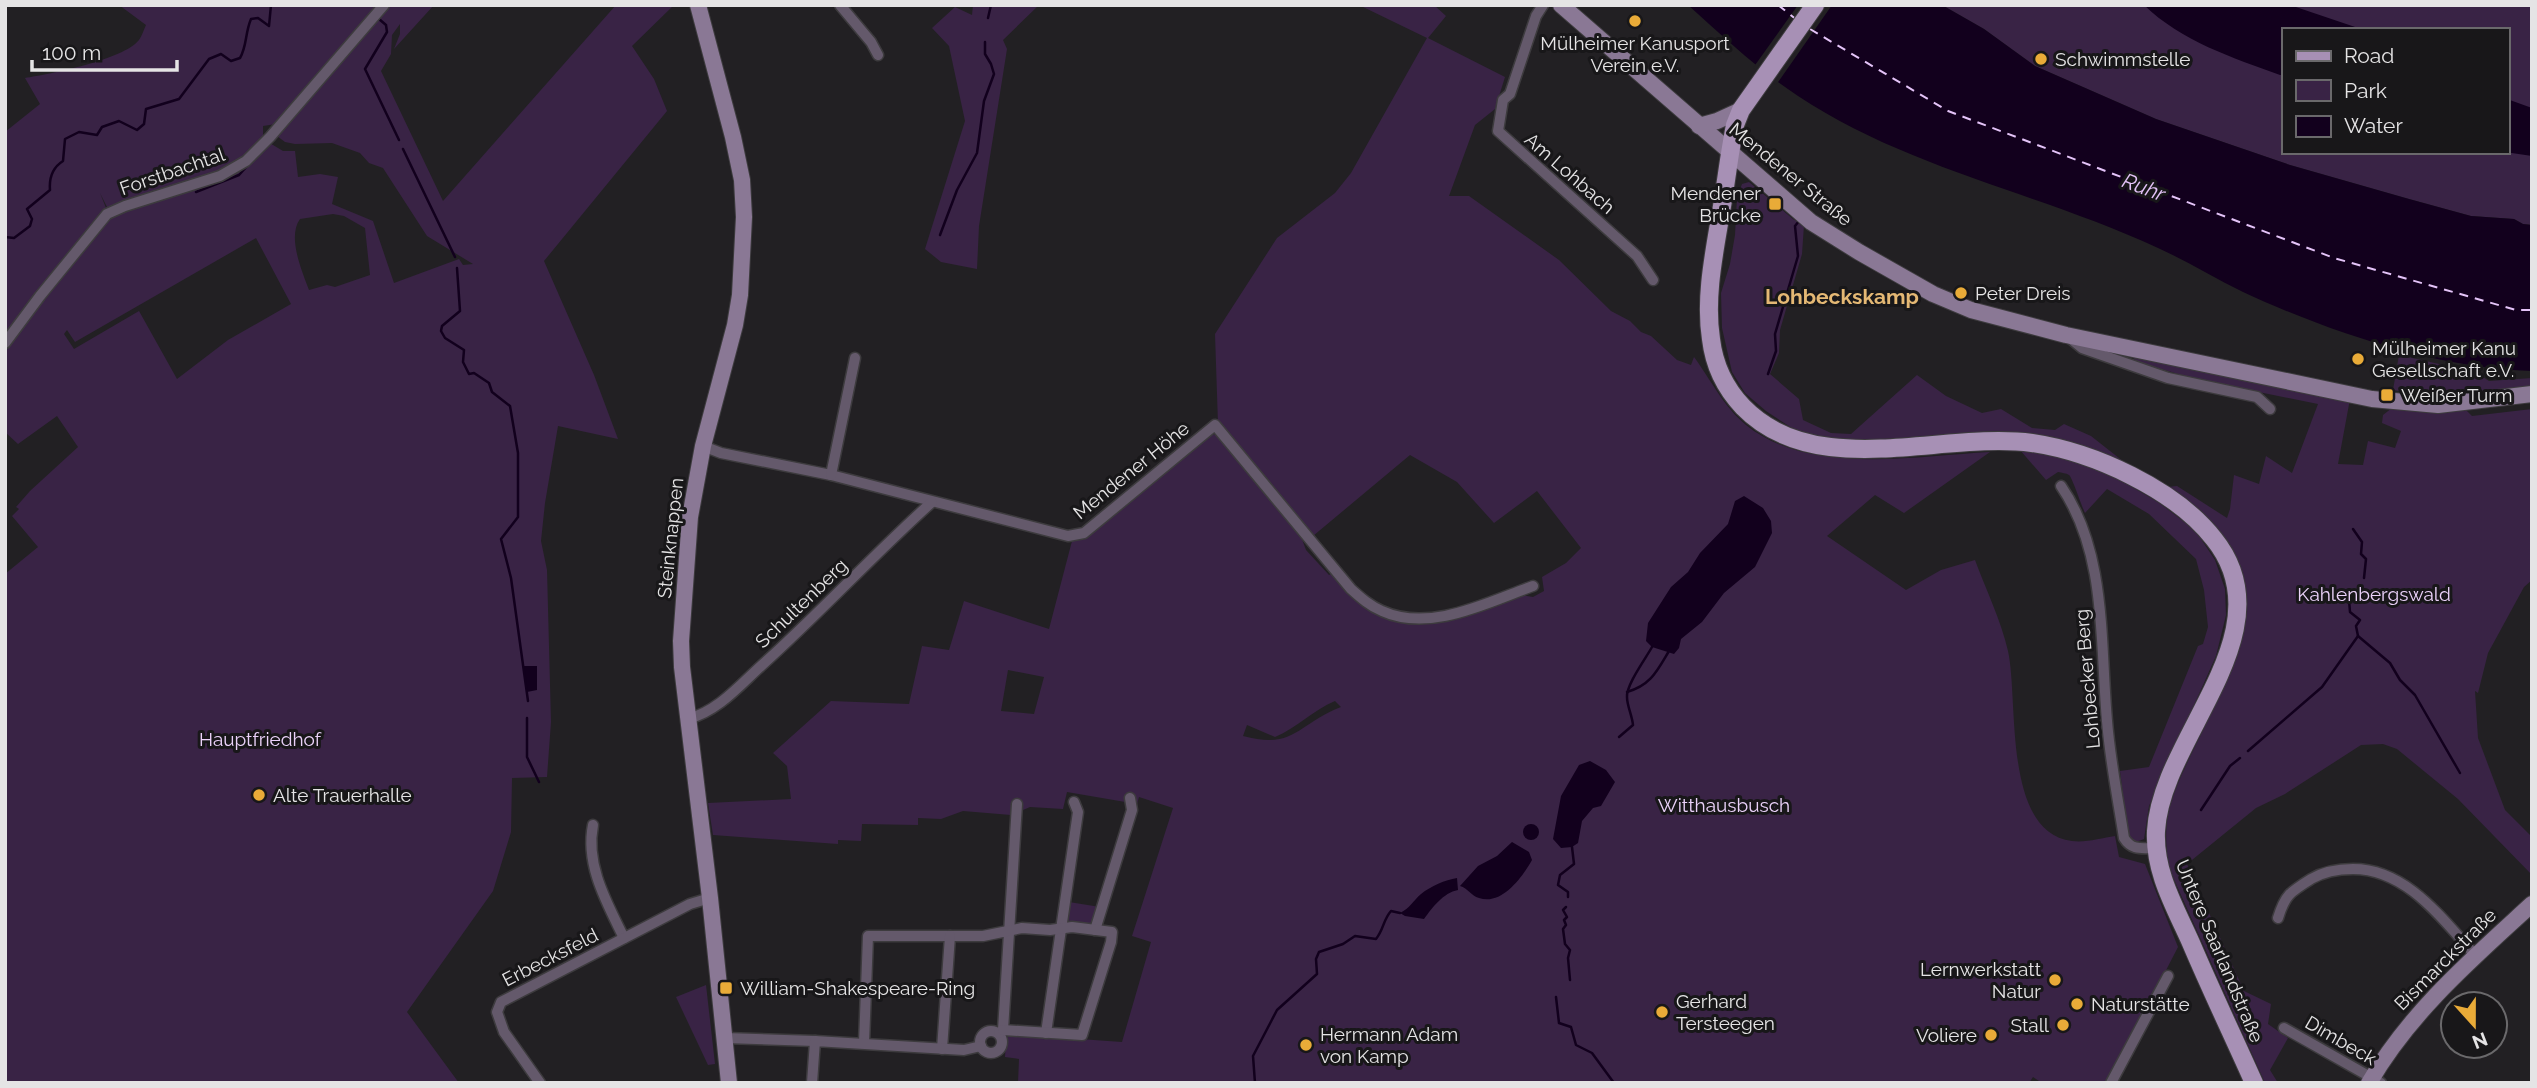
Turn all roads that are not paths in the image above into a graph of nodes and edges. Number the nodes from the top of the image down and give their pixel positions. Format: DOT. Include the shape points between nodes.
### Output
graph roads {
  1 [pos="384,5"];
  2 [pos="698,5"];
  3 [pos="840,5"];
  4 [pos="1543,5"];
  5 [pos="1560,5"];
  6 [pos="1815,5"];
  7 [pos="878,55"];
  8 [pos="1743,107"];
  9 [pos="1699,126"];
  10 [pos="1729,152"];
  11 [pos="1653,280"];
  12 [pos="2066,335"];
  13 [pos="5,343"];
  14 [pos="855,359"];
  15 [pos="2532,394"];
  16 [pos="2270,409"];
  17 [pos="704,446"];
  18 [pos="831,475"];
  19 [pos="2061,486"];
  20 [pos="932,502"];
  21 [pos="1533,586"];
  22 [pos="688,719"];
  23 [pos="1130,798"];
  24 [pos="1074,803"];
  25 [pos="1017,804"];
  26 [pos="593,825"];
  27 [pos="2156,848"];
  28 [pos="710,898"];
  29 [pos="2531,907"];
  30 [pos="2278,918"];
  31 [pos="1061,928"];
  32 [pos="1096,930"];
  33 [pos="1009,931"];
  34 [pos="950,936"];
  35 [pos="624,938"];
  36 [pos="2476,956"];
  37 [pos="2168,976"];
  38 [pos="2284,1028"];
  39 [pos="1001,1032"];
  40 [pos="1046,1033"];
  41 [pos="724,1038"];
  42 [pos="815,1041"];
  43 [pos="864,1043"];
  44 [pos="981,1046"];
  45 [pos="942,1049"];
  46 [pos="2374,1081"];
  47 [pos="540,1083"];
  48 [pos="729,1083"];
  49 [pos="812,1083"];
  50 [pos="2111,1083"];
  51 [pos="2254,1083"];
  1 -- 13 [label="street, Forstbachtal" via="240,166 107,214"];
  2 -- 17 [label="street, Steinknappen" via="733,137 744,216 740,295"];
  3 -- 7 [label="street"];
  4 -- 11 [label="street, Am Lohbach" via="1510,94 1503,100 1498,131 1637,256"];
  5 -- 9 [label="street, Mendener Straße"];
  6 -- 8 [label="main road"];
  8 -- 9 [label="street"];
  8 -- 10 [label="main road"];
  9 -- 10 [label="street, Mendener Straße"];
  10 -- 12 [label="street, Mendener Straße" via="1811,222 1933,294 1971,310"];
  10 -- 27 [label="main road, Untere Saarlandstraße" via="1710,293 1711,340 1724,382 1750,414 1794,439 1841,448 1990,442 2031,443 2070,452 2156,490 2215,539 2236,584 2232,641 2159,805"];
  12 -- 15 [label="street, Mendener Straße" via="2386,401 2438,405"];
  12 -- 16 [label="street, Mendener Straße" via="2082,348 2168,378 2257,397"];
  14 -- 18 [label="street"];
  17 -- 18 [label="street, Mendener Höhe"];
  17 -- 22 [label="street, Steinknappen" via="690,517 681,641"];
  18 -- 20 [label="street, Mendener Höhe"];
  19 -- 27 [label="street, Lohbecker Berg" via="2075,506 2091,553 2107,723 2124,838 2129,846"];
  20 -- 21 [label="street, Mendener Höhe" via="1077,535 1215,425 1351,589 1384,613 1430,618"];
  20 -- 22 [label="street, Schultenberg" via="714,709"];
  22 -- 28 [label="street, Steinknappen"];
  23 -- 32 [label="street" via="1132,810"];
  24 -- 31 [label="street" via="1078,812"];
  25 -- 33 [label="street"];
  26 -- 35 [label="street, Erbecksfeld" via="589,844 594,867"];
  27 -- 51 [label="main road, Untere Saarlandstraße" via="2165,886"];
  28 -- 35 [label="street, Erbecksfeld"];
  28 -- 41 [label="street, Steinknappen"];
  29 -- 36 [label="street, Bismarckstraße"];
  30 -- 36 [label="street" via="2284,899 2319,874 2370,869 2410,888"];
  31 -- 32 [label="street"];
  31 -- 33 [label="street"];
  31 -- 40 [label="street"];
  32 -- 40 [label="street" via="1112,932 1111,942 1082,1035"];
  33 -- 34 [label="street"];
  33 -- 39 [label="street"];
  34 -- 43 [label="street" via="868,936"];
  34 -- 45 [label="street"];
  35 -- 47 [label="street, Erbecksfeld" via="501,1002 497,1012 504,1032"];
  36 -- 46 [label="street, Bismarckstraße" via="2418,1013"];
  37 -- 50 [label="street"];
  38 -- 46 [label="street, Dimbeck"];
  39 -- 40 [label="street"];
  39 -- 44 [label="street" via="984,1033"];
  39 -- 44 [label="street" via="1003,1043 998,1051 988,1053"];
  41 -- 42 [label="street"];
  41 -- 48 [label="street, Steinknappen"];
  42 -- 43 [label="street"];
  42 -- 49 [label="street"];
  43 -- 45 [label="street"];
  44 -- 45 [label="street"];
}
